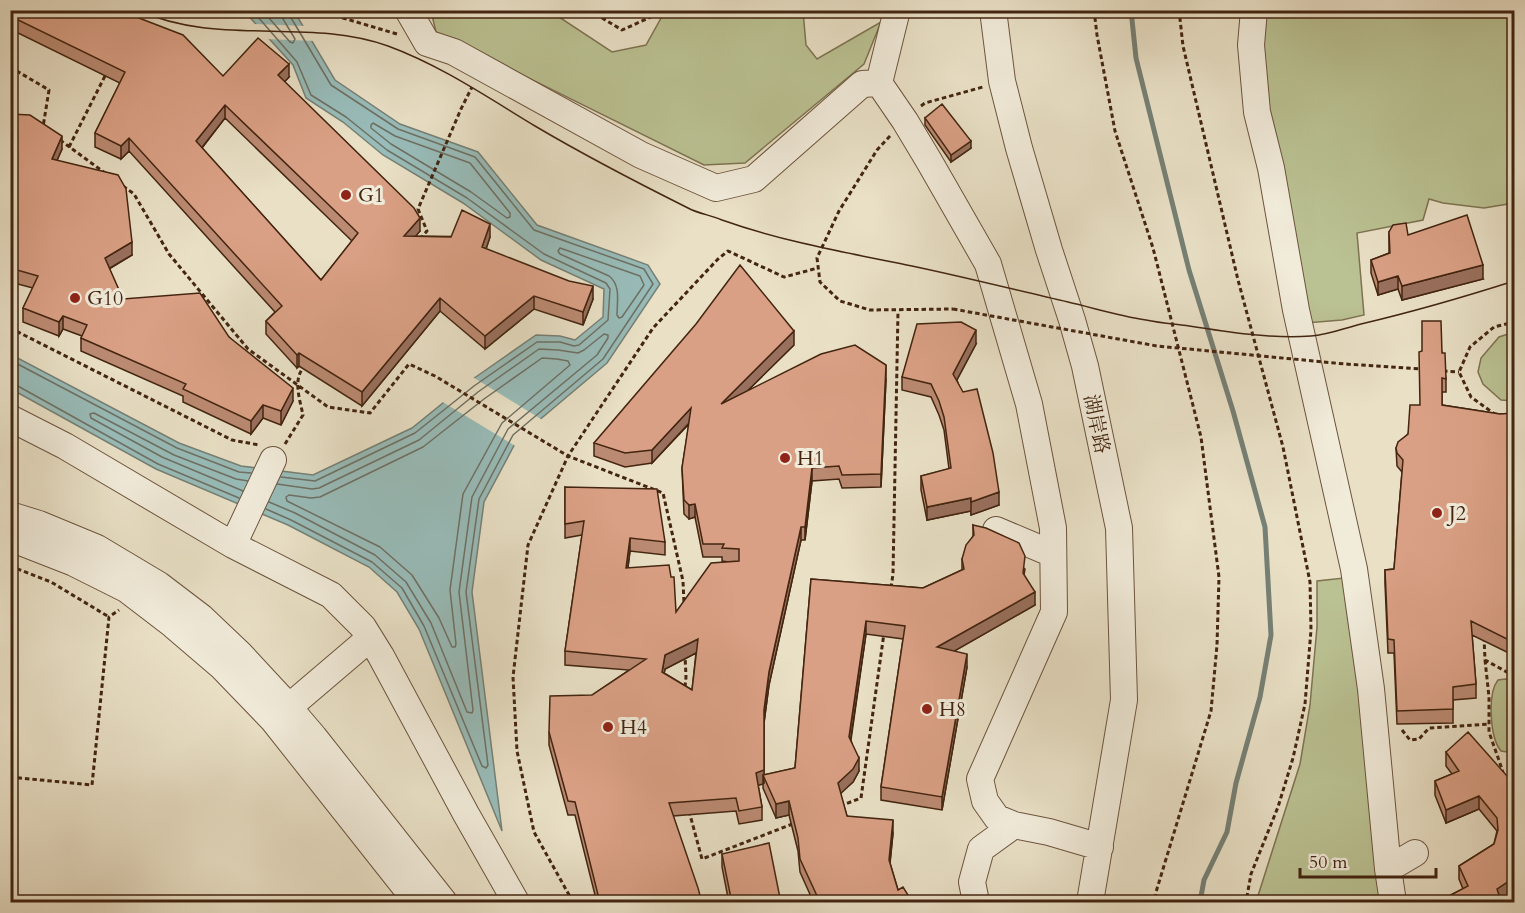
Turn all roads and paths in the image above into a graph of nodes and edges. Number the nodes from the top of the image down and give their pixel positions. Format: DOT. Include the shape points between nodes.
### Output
graph roads {
  1 [pos="345,10"];
  2 [pos="408,10"];
  3 [pos="590,10"];
  4 [pos="656,10"];
  5 [pos="897,10"];
  6 [pos="993,10"];
  7 [pos="1094,10"];
  8 [pos="1179,10"];
  9 [pos="1254,10"];
  10 [pos="427,43"];
  11 [pos="10,67"];
  12 [pos="107,74"];
  13 [pos="1002,81"];
  14 [pos="879,83"];
  15 [pos="461,109"];
  16 [pos="905,121"];
  17 [pos="43,127"];
  18 [pos="60,140"];
  19 [pos="69,147"];
  20 [pos="106,174"];
  21 [pos="116,181"];
  22 [pos="420,240"];
  23 [pos="818,268"];
  24 [pos="898,310"];
  25 [pos="1515,322"];
  26 [pos="10,328"];
  27 [pos="307,364"];
  28 [pos="1426,369"];
  29 [pos="1437,370"];
  30 [pos="1459,372"];
  31 [pos="298,385"];
  32 [pos="1496,414"];
  33 [pos="10,418"];
  34 [pos="267,453"];
  35 [pos="568,456"];
  36 [pos="10,514"];
  37 [pos="996,530"];
  38 [pos="10,538"];
  39 [pos="232,545"];
  40 [pos="1053,554"];
  41 [pos="10,566"];
  42 [pos="137,597"];
  43 [pos="889,597"];
  44 [pos="684,613"];
  45 [pos="109,617"];
  46 [pos="884,633"];
  47 [pos="1484,636"];
  48 [pos="370,638"];
  49 [pos="685,645"];
  50 [pos="1485,660"];
  51 [pos="1515,676"];
  52 [pos="684,689"];
  53 [pos="289,707"];
  54 [pos="1490,724"];
  55 [pos="1402,730"];
  56 [pos="10,777"];
  57 [pos="1505,777"];
  58 [pos="687,803"];
  59 [pos="840,806"];
  60 [pos="797,822"];
  61 [pos="1014,825"];
  62 [pos="1100,847"];
  63 [pos="1415,853"];
  64 [pos="1388,869"];
  65 [pos="417,903"];
  66 [pos="444,903"];
  67 [pos="516,903"];
  68 [pos="573,903"];
  69 [pos="976,903"];
  70 [pos="1090,903"];
  71 [pos="1155,903"];
  72 [pos="1246,903"];
  73 [pos="1393,903"];
  1 -- 10 [label="path" via="343,18"];
  2 -- 10 [label="street"];
  3 -- 4 [label="path" via="622,30 653,16"];
  5 -- 14 [label="street"];
  6 -- 13 [label="street, 湖岸路"];
  7 -- 71 [label="path" via="1115,131 1153,248 1201,437 1219,577 1211,711"];
  8 -- 72 [label="path" via="1185,57 1283,447 1310,582 1305,704 1293,758 1251,874"];
  9 -- 64 [label="street" via="1251,45 1257,112 1296,310 1356,536 1354,569 1371,689"];
  10 -- 14 [label="street" via="454,52 641,155 716,188 754,179 862,84"];
  11 -- 17 [label="path" via="49,90"];
  12 -- 19 [label="path"];
  13 -- 16 [label="path" via="925,103"];
  13 -- 62 [label="street, 湖岸路" via="1085,366 1119,528 1124,700"];
  14 -- 16 [label="street"];
  15 -- 22 [label="path" via="418,209 427,231"];
  16 -- 23 [label="path" via="877,150 851,189 817,258"];
  16 -- 40 [label="street" via="988,264 1029,404 1053,528"];
  18 -- 19 [label="path"];
  19 -- 20 [label="path"];
  21 -- 31 [label="path" via="134,194 169,254 248,349"];
  23 -- 24 [label="path" via="820,282 840,301 870,310"];
  23 -- 35 [label="path" via="784,277 728,252 718,259 653,328"];
  24 -- 28 [label="path, bridge" via="953,309 1157,346"];
  24 -- 43 [label="path" via="893,574"];
  25 -- 30 [label="path" via="1494,327 1470,347"];
  26 -- 34 [label="path" via="232,440"];
  27 -- 31 [label="path" via="300,371"];
  29 -- 30 [label="path, bridge"];
  30 -- 32 [label="path" via="1471,397"];
  31 -- 34 [label="path" via="303,416"];
  31 -- 35 [label="path" via="328,407 370,413 410,364 435,375"];
  33 -- 39 [label="street" via="65,446"];
  34 -- 39 [label="street"];
  35 -- 44 [label="path" via="663,493 683,581"];
  35 -- 68 [label="path" via="528,545 513,677 517,751 534,832"];
  36 -- 53 [label="street" via="98,548 159,585 201,617"];
  37 -- 40 [label="street"];
  38 -- 42 [label="street" via="74,562"];
  39 -- 48 [label="street" via="331,595"];
  40 -- 61 [label="street" via="1053,612 980,779 985,801 997,818"];
  41 -- 45 [label="path" via="51,582"];
  42 -- 45 [label="path"];
  42 -- 65 [label="street" via="221,666 273,720"];
  45 -- 56 [label="path" via="92,785"];
  46 -- 59 [label="path" via="861,798"];
  47 -- 50 [label="path"];
  48 -- 53 [label="street"];
  48 -- 67 [label="street"];
  49 -- 52 [label="path"];
  50 -- 51 [label="path"];
  50 -- 54 [label="path"];
  53 -- 66 [label="street"];
  54 -- 55 [label="path" via="1429,728 1419,739 1410,740"];
  54 -- 57 [label="path" via="1489,732"];
  58 -- 60 [label="path" via="702,859"];
  61 -- 62 [label="street"];
  61 -- 69 [label="street" via="981,849 972,882"];
  62 -- 70 [label="street, 湖岸路"];
  63 -- 64 [label="street"];
  64 -- 73 [label="street"];
}
